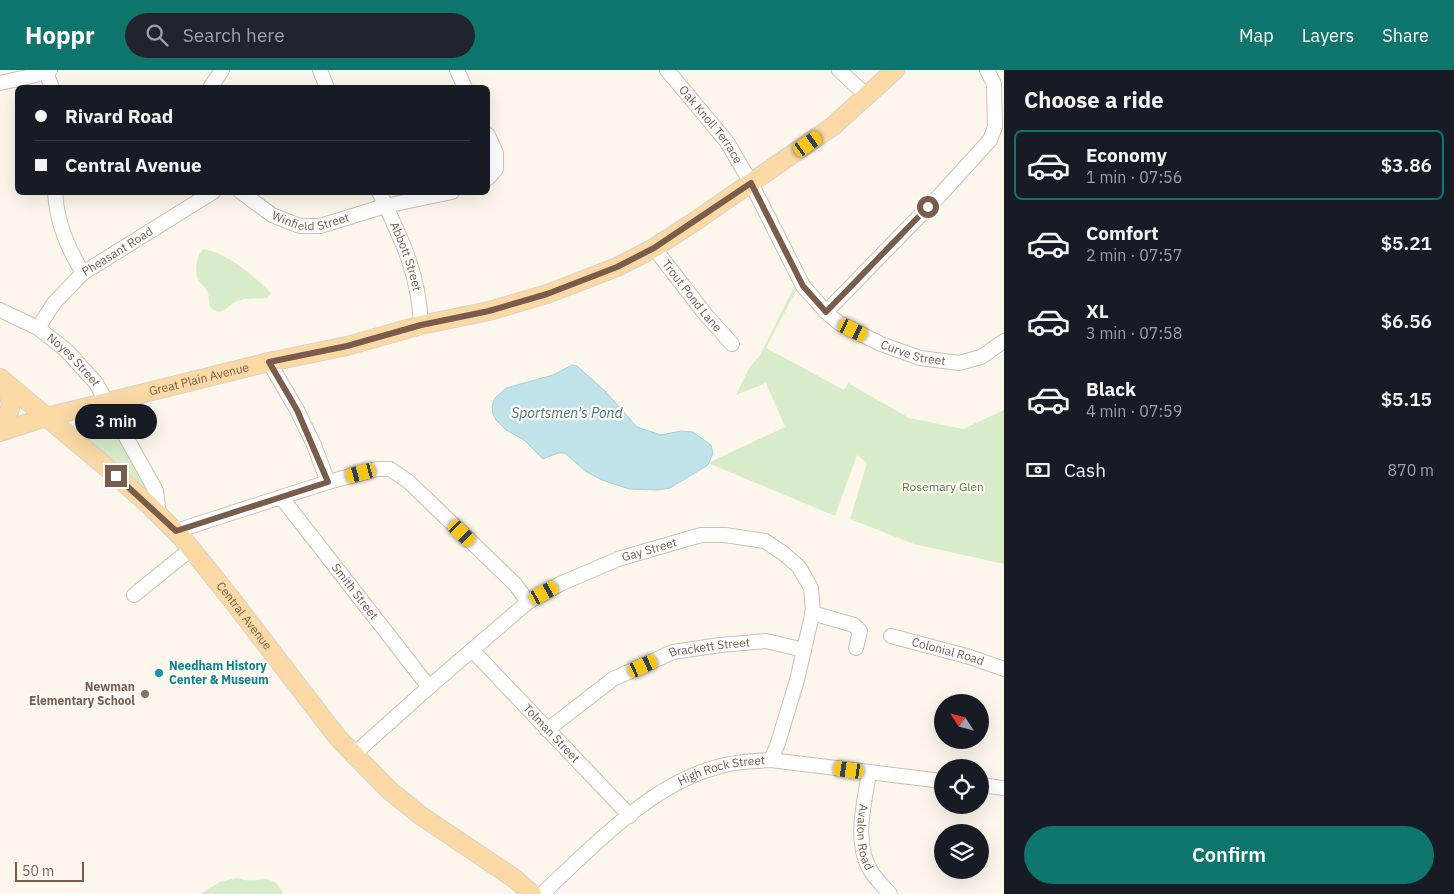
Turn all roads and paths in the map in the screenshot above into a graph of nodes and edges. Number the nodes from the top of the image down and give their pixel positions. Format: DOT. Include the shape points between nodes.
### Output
graph roads {
  1 [pos="222,70"];
  2 [pos="320,70"];
  3 [pos="457,70"];
  4 [pos="666,70"];
  5 [pos="839,70"];
  6 [pos="895,70"];
  7 [pos="987,70"];
  8 [pos="46,71"];
  9 [pos="0,83"];
  10 [pos="51,85"];
  11 [pos="212,85"];
  12 [pos="326,85"];
  13 [pos="464,85"];
  14 [pos="867,96"];
  15 [pos="490,140"];
  16 [pos="490,176"];
  17 [pos="751,183"];
  18 [pos="55,195"];
  19 [pos="207,195"];
  20 [pos="245,195"];
  21 [pos="380,195"];
  22 [pos="438,195"];
  23 [pos="386,206"];
  24 [pos="654,248"];
  25 [pos="83,273"];
  26 [pos="0,310"];
  27 [pos="826,312"];
  28 [pos="421,325"];
  29 [pos="38,328"];
  30 [pos="1004,341"];
  31 [pos="732,344"];
  32 [pos="269,362"];
  33 [pos="2,379"];
  34 [pos="108,402"];
  35 [pos="46,417"];
  36 [pos="0,426"];
  37 [pos="0,432"];
  38 [pos="328,482"];
  39 [pos="281,497"];
  40 [pos="159,515"];
  41 [pos="176,531"];
  42 [pos="191,549"];
  43 [pos="134,596"];
  44 [pos="528,602"];
  45 [pos="812,614"];
  46 [pos="892,636"];
  47 [pos="856,648"];
  48 [pos="472,650"];
  49 [pos="804,650"];
  50 [pos="1004,668"];
  51 [pos="430,687"];
  52 [pos="547,730"];
  53 [pos="354,755"];
  54 [pos="771,760"];
  55 [pos="868,773"];
  56 [pos="934,780"];
  57 [pos="989,786"];
  58 [pos="1004,788"];
  59 [pos="630,816"];
  60 [pos="532,894"];
  61 [pos="542,894"];
  62 [pos="890,894"];
  1 -- 11 [label="street"];
  2 -- 12 [label="street"];
  3 -- 13 [label="street"];
  4 -- 17 [label="street, Oak Knoll Terrace" via="727,142"];
  5 -- 14 [label="street"];
  6 -- 14 [label="main road, Great Plain Avenue"];
  7 -- 27 [label="street" via="994,84 995,127 990,140"];
  8 -- 9 [label="street"];
  8 -- 10 [label="street"];
  14 -- 17 [label="main road, Great Plain Avenue" via="833,126"];
  15 -- 16 [label="street" via="496,153 496,169"];
  17 -- 24 [label="main road, Great Plain Avenue"];
  17 -- 27 [label="street, Curve Street" via="803,286"];
  18 -- 25 [label="street" via="60,228"];
  19 -- 25 [label="street, Pheasant Road"];
  20 -- 23 [label="street, Winfield Street" via="272,215 300,226 320,226"];
  21 -- 23 [label="street, Abbott Street"];
  22 -- 23 [label="street, Winfield Street"];
  23 -- 28 [label="street, Abbott Street" via="412,269 420,300"];
  24 -- 28 [label="main road, Great Plain Avenue" via="617,267 547,294 489,311"];
  24 -- 31 [label="street, Trout Pond Lane"];
  25 -- 29 [label="street, Pheasant Road" via="54,303"];
  26 -- 29 [label="street, Noyes Street"];
  27 -- 30 [label="street, Curve Street" via="839,323 881,344 920,358 959,363 981,357"];
  28 -- 32 [label="main road, Great Plain Avenue" via="347,346"];
  29 -- 34 [label="street, Noyes Street" via="71,356 96,383"];
  32 -- 34 [label="main road, Great Plain Avenue"];
  32 -- 38 [label="street" via="297,410"];
  33 -- 35 [label="main road, Central Avenue"];
  33 -- 36 [label="main road" via="11,405"];
  34 -- 35 [label="main road, Great Plain Avenue"];
  34 -- 40 [label="street, Noyes Street" via="156,491"];
  35 -- 37 [label="main road, Great Plain Avenue"];
  35 -- 40 [label="main road, Central Avenue"];
  38 -- 39 [label="street"];
  38 -- 44 [label="street" via="377,468 390,469 410,482 515,584"];
  39 -- 41 [label="street"];
  39 -- 51 [label="street, Smith Street"];
  40 -- 41 [label="main road, Central Avenue"];
  41 -- 42 [label="main road, Central Avenue"];
  42 -- 43 [label="street"];
  42 -- 53 [label="main road, Central Avenue"];
  44 -- 45 [label="street, Gay Street" via="618,559 700,535 726,535 765,541 783,552 796,564 810,588"];
  44 -- 48 [label="street, Gay Street"];
  45 -- 47 [label="street" via="858,628"];
  45 -- 49 [label="street, Gay Street"];
  46 -- 50 [label="street, Colonial Road"];
  48 -- 51 [label="street, Gay Street"];
  48 -- 52 [label="street, Tolman Street"];
  49 -- 52 [label="street, Brackett Street" via="766,641 673,652 613,679"];
  49 -- 54 [label="street, Gay Street"];
  51 -- 53 [label="street, Gay Street"];
  52 -- 59 [label="street, Tolman Street"];
  53 -- 60 [label="main road, Central Avenue" via="420,815"];
  54 -- 55 [label="street, High Rock Street"];
  54 -- 59 [label="street, High Rock Street" via="714,768 689,777 662,791"];
  55 -- 56 [label="street, High Rock Street"];
  55 -- 62 [label="street, Avalon Road" via="862,816 862,848 871,871"];
  57 -- 58 [label="street"];
  59 -- 61 [label="street, High Rock Street"];
}
